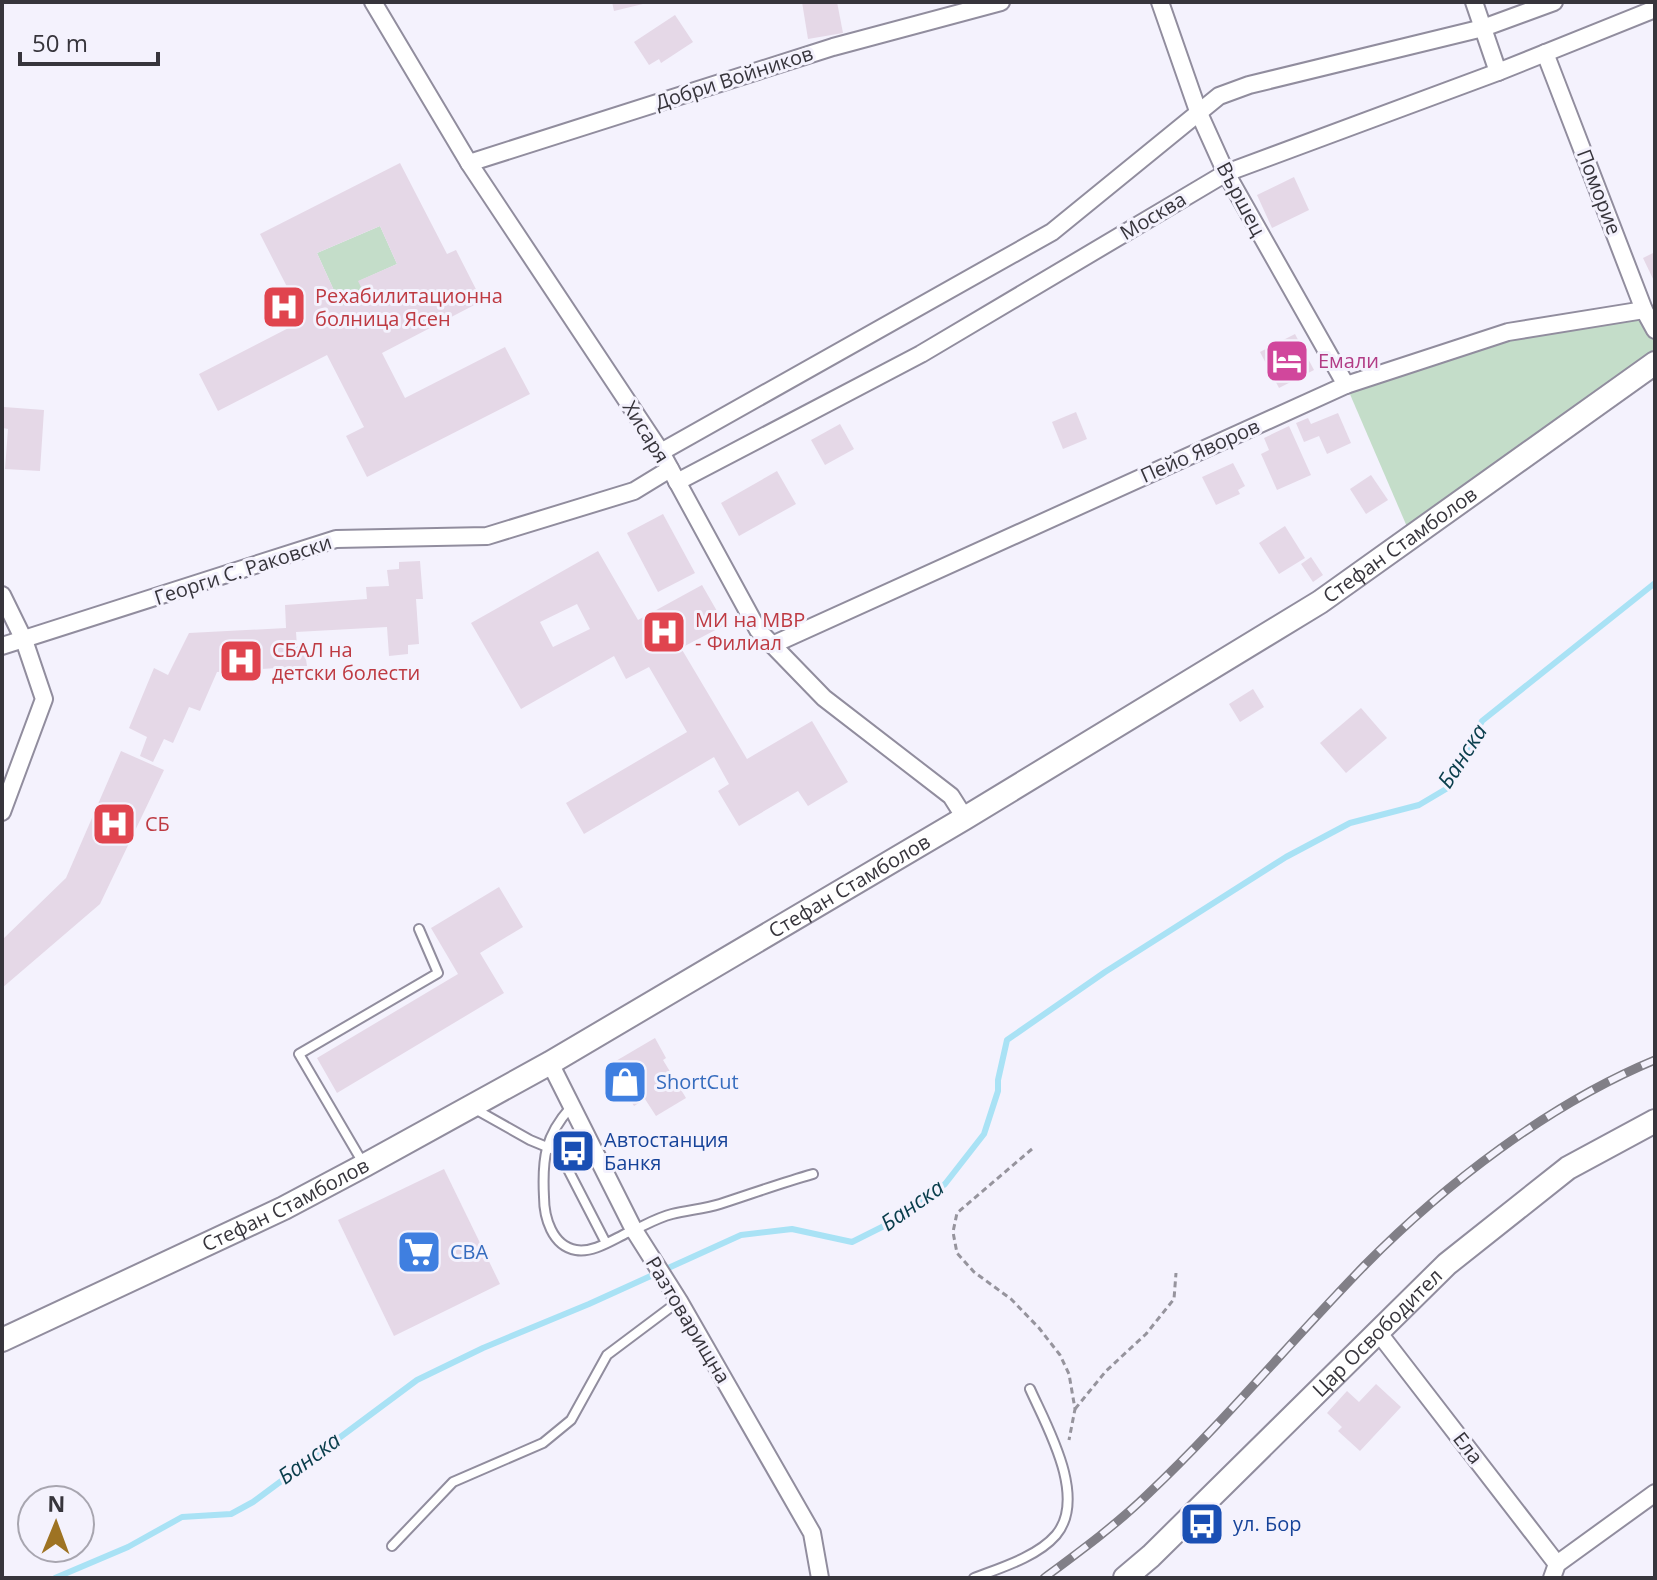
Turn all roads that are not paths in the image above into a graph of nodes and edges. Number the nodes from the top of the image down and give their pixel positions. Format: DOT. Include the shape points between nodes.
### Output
graph roads {
  1 [pos="373,2"];
  2 [pos="1001,2"];
  3 [pos="1160,2"];
  4 [pos="1474,2"];
  5 [pos="1554,2"];
  6 [pos="1655,9"];
  7 [pos="1483,28"];
  8 [pos="1545,53"];
  9 [pos="1498,72"];
  10 [pos="1198,111"];
  11 [pos="469,163"];
  12 [pos="1226,173"];
  13 [pos="1644,310"];
  14 [pos="1655,330"];
  15 [pos="1655,363"];
  16 [pos="1346,385"];
  17 [pos="661,452"];
  18 [pos="674,476"];
  19 [pos="2,595"];
  20 [pos="24,640"];
  21 [pos="772,645"];
  22 [pos="2,646"];
  23 [pos="2,812"];
  24 [pos="965,818"];
  25 [pos="419,929"];
  26 [pos="550,1063"];
  27 [pos="471,1106"];
  28 [pos="571,1107"];
  29 [pos="1655,1121"];
  30 [pos="546,1145"];
  31 [pos="365,1165"];
  32 [pos="813,1174"];
  33 [pos="638,1237"];
  34 [pos="606,1243"];
  35 [pos="679,1301"];
  36 [pos="1378,1332"];
  37 [pos="2,1340"];
  38 [pos="1030,1389"];
  39 [pos="1655,1493"];
  40 [pos="392,1546"];
  41 [pos="1554,1571"];
  42 [pos="820,1578"];
  43 [pos="974,1578"];
  44 [pos="1125,1578"];
  1 -- 11 [label="street, Хисаря"];
  2 -- 11 [label="street, Добри Войников" via="833,47"];
  3 -- 10 [label="street, Вършец"];
  4 -- 7 [label="street"];
  5 -- 7 [label="street"];
  6 -- 8 [label="street, Москва"];
  7 -- 9 [label="street"];
  7 -- 10 [label="street" via="1249,85"];
  8 -- 9 [label="street, Москва"];
  8 -- 13 [label="street, Поморие"];
  9 -- 12 [label="street, Москва"];
  10 -- 12 [label="street, Вършец"];
  10 -- 17 [label="street" via="1052,232"];
  11 -- 17 [label="street, Хисаря"];
  12 -- 16 [label="street, Вършец"];
  12 -- 18 [label="street, Москва" via="921,354"];
  13 -- 14 [label="street, Поморие"];
  13 -- 16 [label="street, Пейо Яворов" via="1508,332"];
  15 -- 24 [label="street, Стефан Стамболов" via="1320,602"];
  16 -- 21 [label="street, Пейо Яворов"];
  17 -- 18 [label="street, Хисаря"];
  18 -- 20 [label="street, Георги С. Раковски" via="487,536 336,539"];
  18 -- 21 [label="street, Хисаря" via="758,630"];
  19 -- 20 [label="street"];
  20 -- 22 [label="street, Георги С. Раковски"];
  20 -- 23 [label="street" via="44,699"];
  21 -- 24 [label="street, Хисаря" via="824,698 951,796"];
  24 -- 26 [label="street, Стефан Стамболов"];
  25 -- 31 [label="lane" via="438,973 299,1054"];
  26 -- 27 [label="street, Стефан Стамболов"];
  26 -- 28 [label="street, Разтоварищна"];
  27 -- 30 [label="lane"];
  27 -- 31 [label="street, Стефан Стамболов"];
  28 -- 30 [label="lane"];
  28 -- 33 [label="street, Разтоварищна"];
  29 -- 36 [label="street, Цар Освободител" via="1568,1168 1447,1264"];
  30 -- 34 [label="lane" via="559,1152"];
  30 -- 34 [label="lane" via="543,1196 550,1228 569,1249"];
  31 -- 37 [label="street, Стефан Стамболов"];
  32 -- 33 [label="lane" via="675,1213"];
  33 -- 34 [label="lane"];
  33 -- 35 [label="street, Разтоварищна"];
  35 -- 40 [label="lane" via="607,1355 571,1420 543,1443 453,1482"];
  35 -- 42 [label="street, Разтоварищна" via="812,1533"];
  36 -- 41 [label="street, Ела"];
  36 -- 44 [label="street, Цар Освободител"];
  38 -- 43 [label="lane" via="1066,1472 1063,1520 1056,1535 1022,1560"];
  39 -- 41 [label="street"];
}
